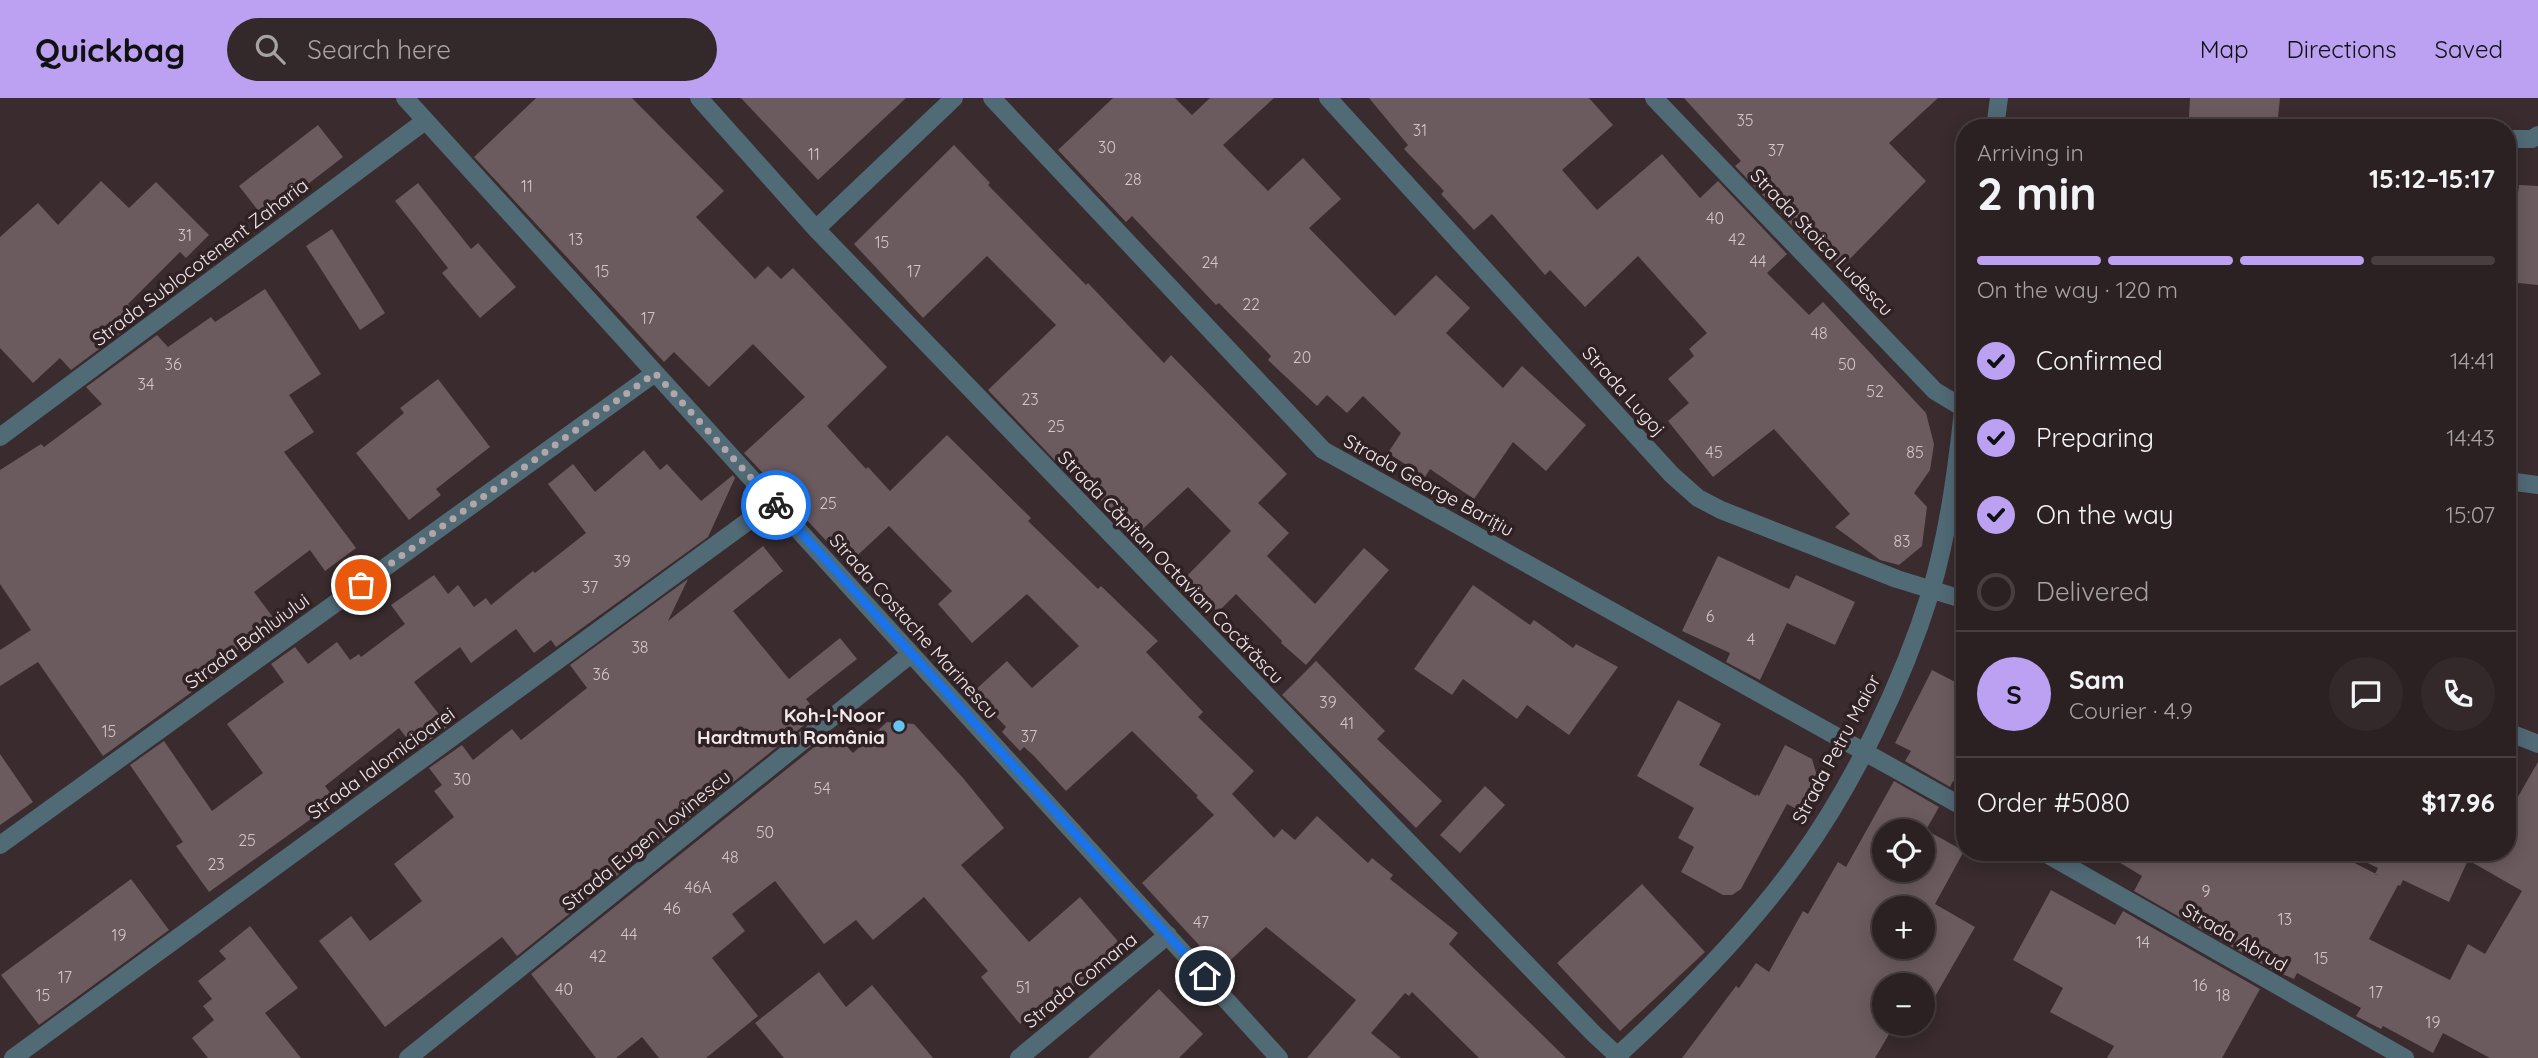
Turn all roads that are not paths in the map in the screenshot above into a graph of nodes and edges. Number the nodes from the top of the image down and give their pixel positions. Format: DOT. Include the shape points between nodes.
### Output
graph roads {
  1 [pos="405,98"];
  2 [pos="699,98"];
  3 [pos="954,98"];
  4 [pos="992,98"];
  5 [pos="1328,98"];
  6 [pos="1654,98"];
  7 [pos="1999,98"];
  8 [pos="1996,119"];
  9 [pos="425,121"];
  10 [pos="2538,135"];
  11 [pos="2516,139"];
  12 [pos="816,229"];
  13 [pos="655,373"];
  14 [pos="1956,399"];
  15 [pos="0,437"];
  16 [pos="1956,458"];
  17 [pos="2516,482"];
  18 [pos="2538,485"];
  19 [pos="773,503"];
  20 [pos="1931,590"];
  21 [pos="1956,597"];
  22 [pos="911,654"];
  23 [pos="2516,735"];
  24 [pos="2538,744"];
  25 [pos="1864,750"];
  26 [pos="1956,803"];
  27 [pos="0,845"];
  28 [pos="2059,861"];
  29 [pos="1168,935"];
  30 [pos="1617,1057"];
  31 [pos="13,1058"];
  32 [pos="408,1058"];
  33 [pos="1018,1058"];
  34 [pos="1279,1058"];
  35 [pos="2405,1058"];
  1 -- 9 [label="street, Strada Costache Marinescu"];
  2 -- 12 [label="street, Strada Căpitan Octavian Cocărăscu"];
  3 -- 12 [label="street"];
  4 -- 25 [label="street, Strada George Barițiu" via="1323,450"];
  5 -- 20 [label="street, Strada Lugoj" via="1698,498"];
  6 -- 14 [label="street, Strada Stoica Ludescu" via="1935,391"];
  7 -- 8 [label="street"];
  9 -- 13 [label="street, Strada Costache Marinescu"];
  9 -- 15 [label="street, Strada Sublocotenent Zaharia"];
  10 -- 11 [label="street"];
  12 -- 30 [label="street, Strada Căpitan Octavian Cocărăscu"];
  13 -- 19 [label="street, Strada Costache Marinescu"];
  13 -- 27 [label="street, Strada Bahluiului"];
  16 -- 20 [label="street, Strada Petru Maior"];
  17 -- 18 [label="street"];
  19 -- 22 [label="street, Strada Costache Marinescu"];
  19 -- 31 [label="street, Strada Ialomicioarei"];
  20 -- 21 [label="street, Strada Lugoj"];
  20 -- 25 [label="street, Strada Petru Maior" via="1903,666"];
  22 -- 29 [label="street, Strada Costache Marinescu"];
  22 -- 32 [label="street, Strada Eugen Lovinescu"];
  23 -- 24 [label="street"];
  25 -- 26 [label="street"];
  25 -- 30 [label="street, Strada Petru Maior" via="1837,801 1769,897"];
  28 -- 35 [label="street, Strada Abrud"];
  29 -- 33 [label="street, Strada Comana"];
  29 -- 34 [label="street, Strada Costache Marinescu"];
}
